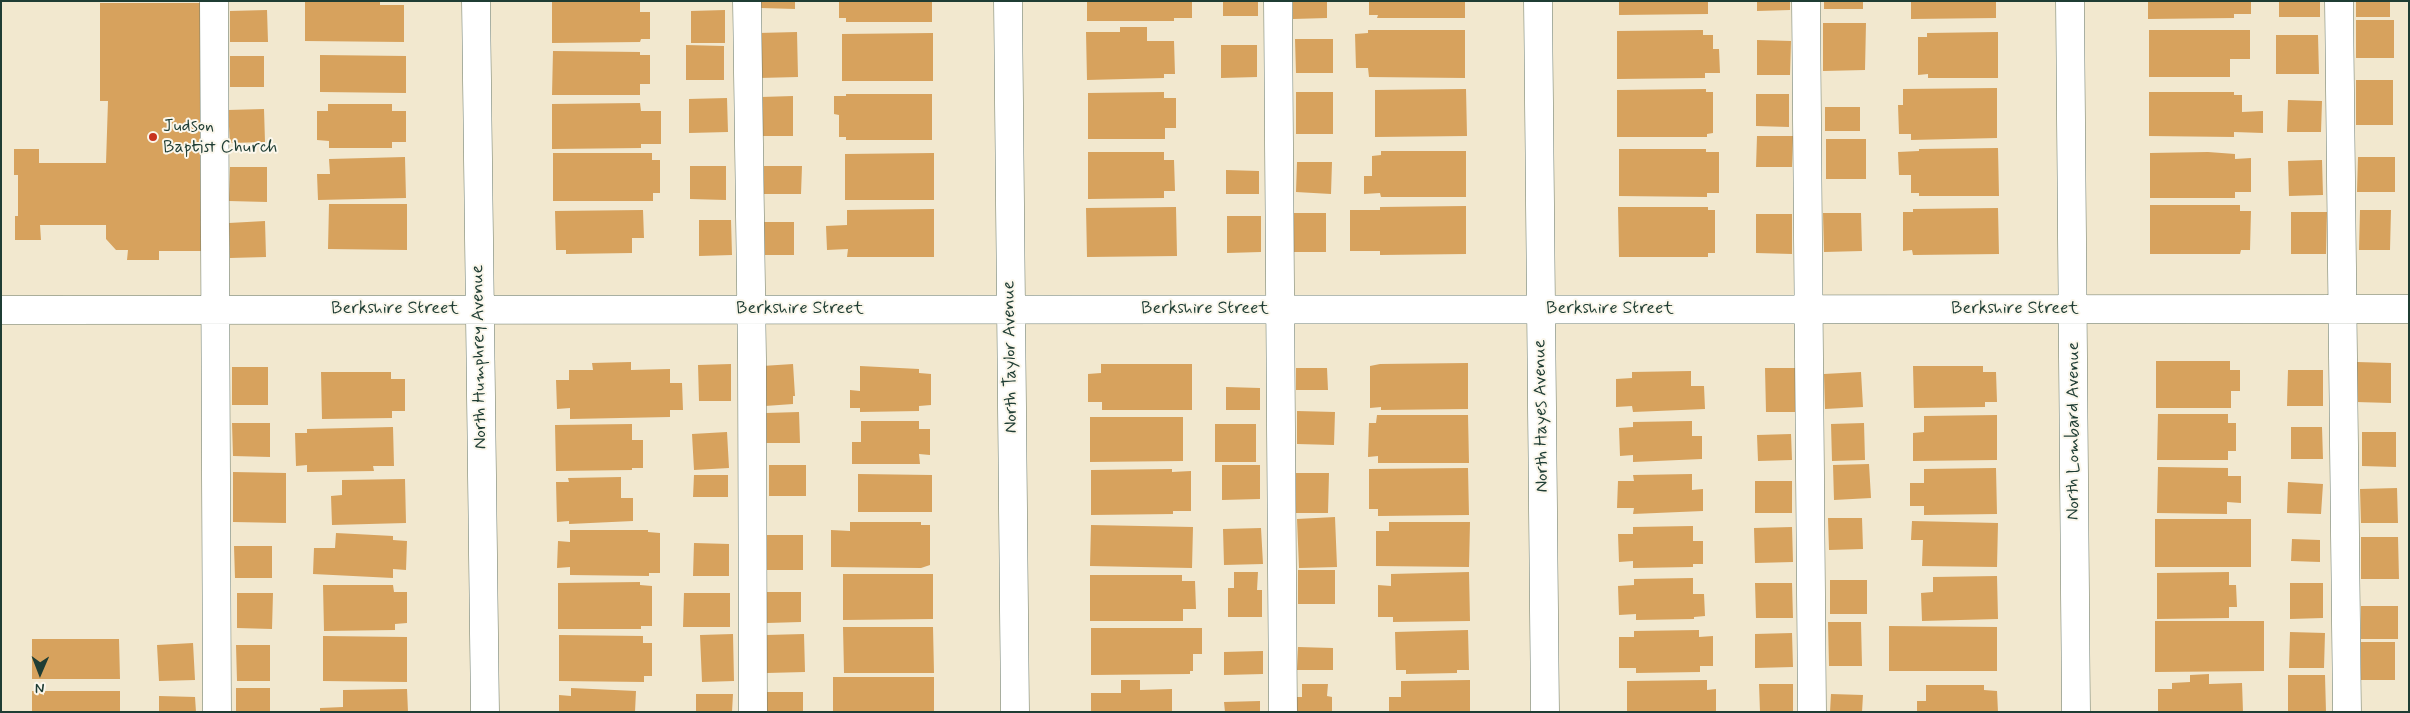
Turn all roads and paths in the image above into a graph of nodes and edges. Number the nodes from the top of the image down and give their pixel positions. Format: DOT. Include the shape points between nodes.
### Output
graph roads {
  1 [pos="214,1"];
  2 [pos="476,1"];
  3 [pos="747,1"];
  4 [pos="1008,1"];
  5 [pos="1278,1"];
  6 [pos="1538,1"];
  7 [pos="1806,1"];
  8 [pos="2070,1"];
  9 [pos="2339,1"];
  10 [pos="216,309"];
  11 [pos="480,309"];
  12 [pos="752,309"];
  13 [pos="1010,309"];
  14 [pos="1281,309"];
  15 [pos="1541,309"];
  16 [pos="1809,309"];
  17 [pos="2074,309"];
  18 [pos="2343,309"];
  19 [pos="2409,309"];
  20 [pos="1,310"];
  21 [pos="217,712"];
  22 [pos="485,712"];
  23 [pos="753,712"];
  24 [pos="1015,712"];
  25 [pos="1283,712"];
  26 [pos="1545,712"];
  27 [pos="1812,712"];
  28 [pos="2076,712"];
  29 [pos="2347,712"];
  1 -- 10 [label="street"];
  2 -- 11 [label="street, North Humphrey Avenue"];
  3 -- 12 [label="street"];
  4 -- 13 [label="street, North Taylor Avenue"];
  5 -- 14 [label="street"];
  6 -- 15 [label="street, North Hayes Avenue"];
  7 -- 16 [label="street"];
  8 -- 17 [label="street, North Lombard Avenue"];
  9 -- 18 [label="street"];
  10 -- 11 [label="street, Berkshire Street"];
  10 -- 20 [label="street, Berkshire Street"];
  10 -- 21 [label="street"];
  11 -- 12 [label="street, Berkshire Street"];
  11 -- 22 [label="street, North Humphrey Avenue"];
  12 -- 13 [label="street, Berkshire Street"];
  12 -- 23 [label="street"];
  13 -- 14 [label="street, Berkshire Street"];
  13 -- 24 [label="street, North Taylor Avenue"];
  14 -- 15 [label="street, Berkshire Street"];
  14 -- 25 [label="street"];
  15 -- 16 [label="street, Berkshire Street"];
  15 -- 26 [label="street, North Hayes Avenue"];
  16 -- 17 [label="street, Berkshire Street"];
  16 -- 27 [label="street"];
  17 -- 18 [label="street, Berkshire Street"];
  17 -- 28 [label="street, North Lombard Avenue"];
  18 -- 19 [label="street, Berkshire Street"];
  18 -- 29 [label="street"];
}
